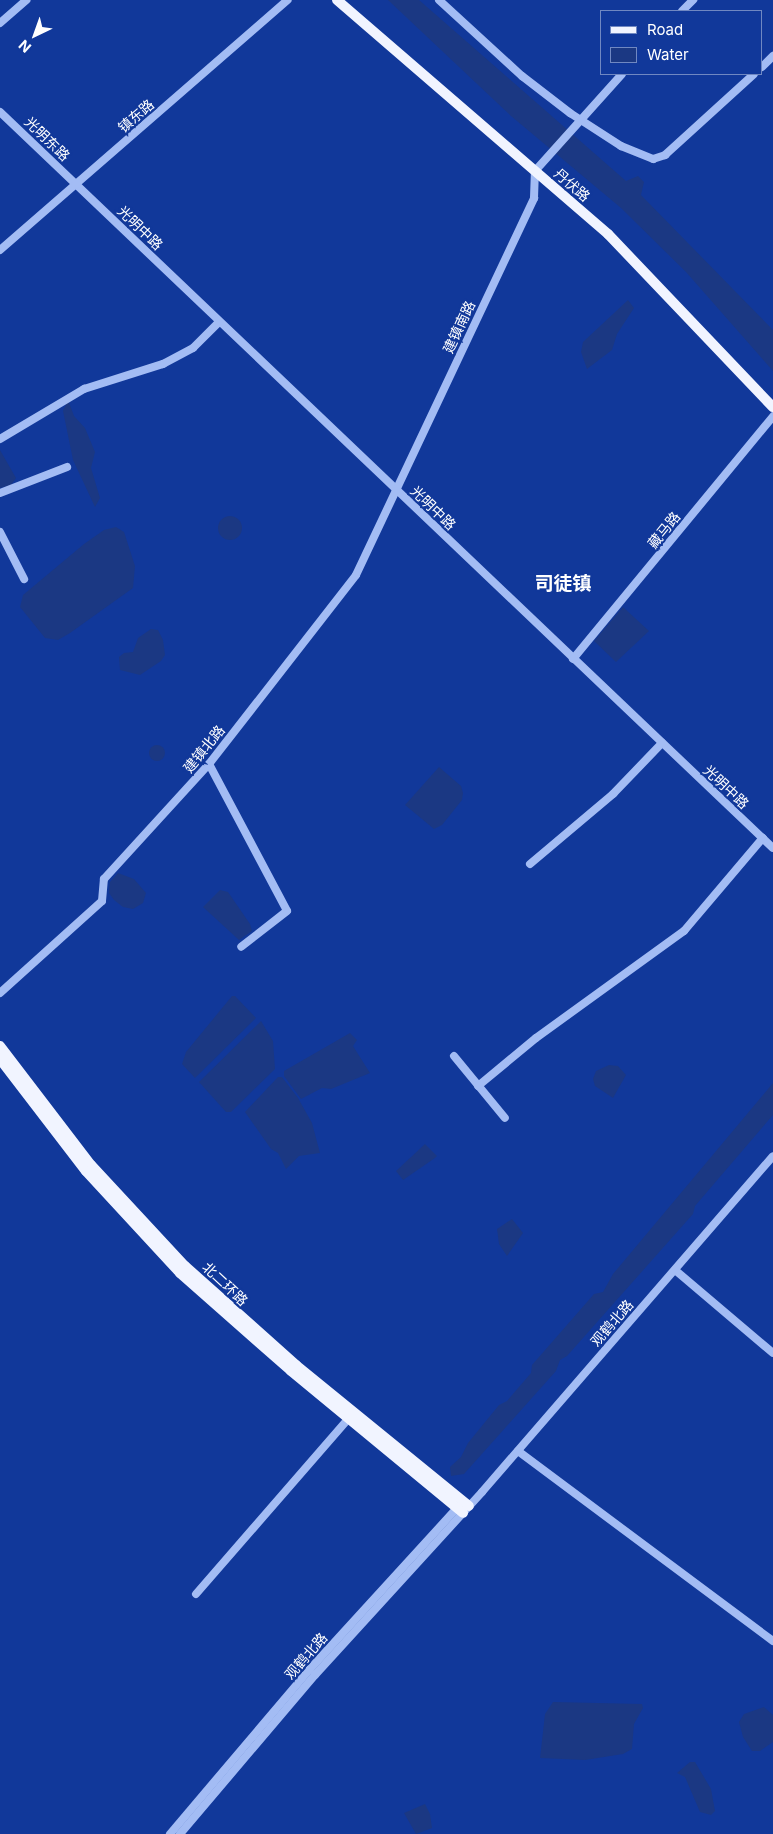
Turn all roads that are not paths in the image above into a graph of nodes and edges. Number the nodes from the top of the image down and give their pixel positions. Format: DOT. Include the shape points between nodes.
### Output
graph roads {
  1 [pos="26,0"];
  2 [pos="288,0"];
  3 [pos="337,0"];
  4 [pos="439,0"];
  5 [pos="693,0"];
  6 [pos="683,10"];
  7 [pos="0,23"];
  8 [pos="773,56"];
  9 [pos="763,66"];
  10 [pos="621,75"];
  11 [pos="753,75"];
  12 [pos="0,112"];
  13 [pos="576,121"];
  14 [pos="535,171"];
  15 [pos="76,185"];
  16 [pos="0,250"];
  17 [pos="219,322"];
  18 [pos="773,407"];
  19 [pos="773,416"];
  20 [pos="0,439"];
  21 [pos="67,467"];
  22 [pos="396,491"];
  23 [pos="0,494"];
  24 [pos="0,532"];
  25 [pos="24,579"];
  26 [pos="573,659"];
  27 [pos="662,743"];
  28 [pos="209,764"];
  29 [pos="763,838"];
  30 [pos="773,848"];
  31 [pos="530,864"];
  32 [pos="241,947"];
  33 [pos="0,993"];
  34 [pos="0,1046"];
  35 [pos="454,1056"];
  36 [pos="0,1059"];
  37 [pos="478,1086"];
  38 [pos="505,1118"];
  39 [pos="773,1156"];
  40 [pos="675,1270"];
  41 [pos="773,1353"];
  42 [pos="351,1415"];
  43 [pos="518,1451"];
  44 [pos="463,1509"];
  45 [pos="196,1594"];
  46 [pos="773,1641"];
  47 [pos="170,1834"];
  48 [pos="180,1834"];
  1 -- 7 [label="street"];
  2 -- 15 [label="street, 镇东路"];
  3 -- 14 [label="main road, 丹伏路"];
  4 -- 13 [label="street"];
  5 -- 6 [label="street"];
  8 -- 9 [label="street"];
  10 -- 13 [label="street"];
  11 -- 13 [label="street" via="665,155 653,159 621,146"];
  12 -- 15 [label="street, 光明东路"];
  13 -- 14 [label="street"];
  14 -- 18 [label="main road, 丹伏路" via="608,234"];
  14 -- 22 [label="street, 建镇南路" via="534,198"];
  15 -- 16 [label="street, 镇东路"];
  15 -- 17 [label="street, 光明中路"];
  17 -- 20 [label="street" via="193,348 163,364 76,393"];
  17 -- 22 [label="street, 光明中路"];
  19 -- 26 [label="street, 藏马路"];
  21 -- 23 [label="street"];
  22 -- 26 [label="street, 光明中路"];
  22 -- 28 [label="street, 建镇北路" via="356,575"];
  24 -- 25 [label="street"];
  26 -- 27 [label="street, 光明中路"];
  27 -- 29 [label="street, 光明中路"];
  27 -- 31 [label="street" via="613,794"];
  28 -- 32 [label="street" via="287,911"];
  28 -- 33 [label="street, 建镇北路" via="104,879 102,901"];
  29 -- 30 [label="street, 光明中路"];
  29 -- 37 [label="street" via="684,931 536,1038"];
  34 -- 42 [label="main road, 北二环路" via="62,1129 131,1210 233,1311"];
  35 -- 37 [label="street"];
  36 -- 42 [label="main road, 北二环路" via="80,1164 153,1244 228,1318"];
  37 -- 38 [label="street"];
  39 -- 40 [label="street, 观鹤北路"];
  40 -- 41 [label="street"];
  40 -- 43 [label="street, 观鹤北路"];
  42 -- 44 [label="main road, 北二环路"];
  42 -- 45 [label="street"];
  43 -- 44 [label="street, 观鹤北路"];
  43 -- 46 [label="street"];
  44 -- 47 [label="street, 观鹤北路" via="310,1670"];
  44 -- 48 [label="street, 观鹤北路" via="315,1675"];
}
